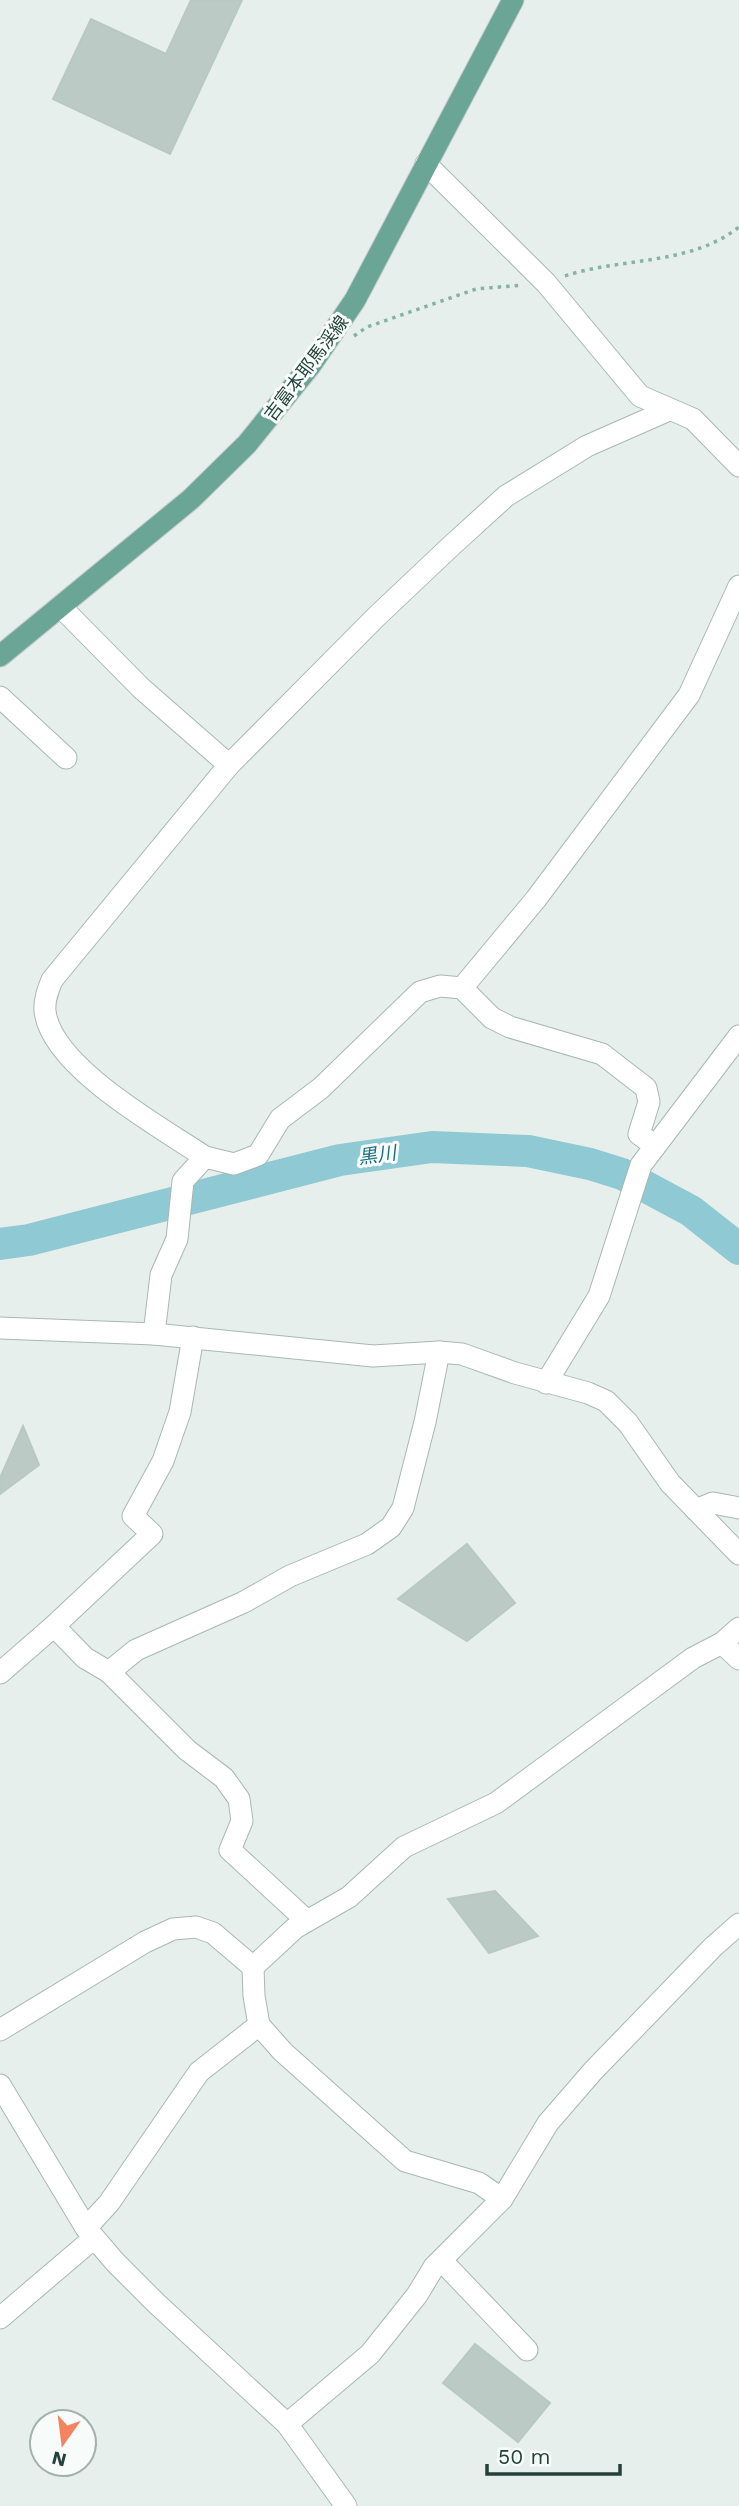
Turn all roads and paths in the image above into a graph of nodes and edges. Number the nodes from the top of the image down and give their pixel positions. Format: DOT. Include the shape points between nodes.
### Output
graph roads {
  1 [pos="513,0"];
  2 [pos="426,164"];
  3 [pos="739,226"];
  4 [pos="546,283"];
  5 [pos="348,340"];
  6 [pos="669,410"];
  7 [pos="739,466"];
  8 [pos="739,586"];
  9 [pos="61,607"];
  10 [pos="0,656"];
  11 [pos="0,697"];
  12 [pos="66,758"];
  13 [pos="229,765"];
  14 [pos="461,988"];
  15 [pos="739,1036"];
  16 [pos="655,1146"];
  17 [pos="205,1157"];
  18 [pos="2,1331"];
  19 [pos="154,1334"];
  20 [pos="193,1337"];
  21 [pos="439,1352"];
  22 [pos="546,1383"];
  23 [pos="739,1508"];
  24 [pos="696,1510"];
  25 [pos="739,1554"];
  26 [pos="54,1626"];
  27 [pos="739,1628"];
  28 [pos="722,1643"];
  29 [pos="739,1659"];
  30 [pos="109,1672"];
  31 [pos="0,1673"];
  32 [pos="306,1920"];
  33 [pos="739,1924"];
  34 [pos="253,1968"];
  35 [pos="259,2025"];
  36 [pos="0,2030"];
  37 [pos="0,2085"];
  38 [pos="502,2199"];
  39 [pos="90,2233"];
  40 [pos="441,2260"];
  41 [pos="0,2318"];
  42 [pos="527,2350"];
  43 [pos="287,2424"];
  44 [pos="346,2506"];
  1 -- 2 [label="main road, 吉富本耶馬渓線"];
  2 -- 4 [label="street"];
  2 -- 9 [label="main road, 吉富本耶馬渓線" via="355,300 266,422 191,499"];
  3 -- 4 [label="path" via="695,250 586,269"];
  4 -- 5 [label="path" via="476,289 368,327"];
  4 -- 6 [label="street" via="640,396"];
  6 -- 7 [label="street" via="693,419"];
  6 -- 13 [label="street" via="587,446 506,496 376,617"];
  8 -- 14 [label="street" via="689,695 536,900"];
  9 -- 10 [label="main road, 吉富本耶馬渓線"];
  9 -- 13 [label="street" via="141,688"];
  11 -- 12 [label="street"];
  13 -- 17 [label="street" via="52,980 45,1012 56,1039 73,1062 117,1098"];
  14 -- 16 [label="street" via="492,1018 602,1054 646,1088 649,1101 639,1133"];
  14 -- 17 [label="street" via="440,986 420,992 321,1088 280,1119 258,1155 234,1164"];
  15 -- 16 [label="street"];
  16 -- 22 [label="street" via="641,1165 599,1296"];
  17 -- 19 [label="street" via="183,1181 177,1239 160,1275"];
  18 -- 19 [label="street"];
  19 -- 20 [label="street"];
  20 -- 21 [label="street" via="373,1356"];
  20 -- 26 [label="street" via="180,1412 163,1461 134,1516 152,1534"];
  21 -- 22 [label="street" via="462,1354"];
  21 -- 30 [label="street" via="403,1508 391,1527 368,1544 136,1650"];
  22 -- 24 [label="street" via="606,1401"];
  23 -- 24 [label="street" via="713,1503"];
  24 -- 25 [label="street"];
  26 -- 30 [label="street" via="85,1658"];
  26 -- 31 [label="street"];
  27 -- 28 [label="street"];
  28 -- 29 [label="street"];
  28 -- 32 [label="street" via="693,1658 496,1803 404,1847 349,1897"];
  30 -- 32 [label="street" via="187,1750 224,1778 239,1799 242,1821 230,1850"];
  32 -- 34 [label="street"];
  33 -- 38 [label="street" via="548,2123"];
  34 -- 35 [label="street"];
  34 -- 36 [label="street" via="213,1933 196,1927 173,1929"];
  35 -- 38 [label="street" via="405,2161 479,2183"];
  35 -- 39 [label="street" via="199,2072"];
  37 -- 39 [label="street"];
  38 -- 40 [label="street"];
  39 -- 41 [label="street"];
  39 -- 43 [label="street" via="156,2303"];
  40 -- 42 [label="street"];
  40 -- 43 [label="street" via="370,2354"];
  43 -- 44 [label="street"];
}
